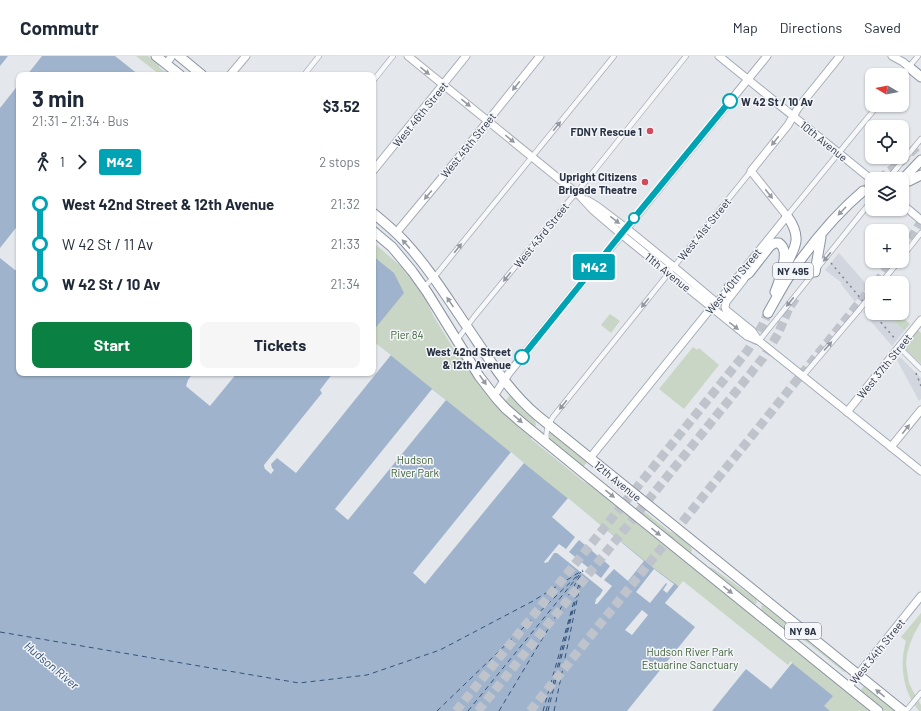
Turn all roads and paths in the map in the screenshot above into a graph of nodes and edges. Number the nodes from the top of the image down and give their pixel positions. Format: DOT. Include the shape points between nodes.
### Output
graph roads {
  1 [pos="156,56"];
  2 [pos="172,56"];
  3 [pos="179,56"];
  4 [pos="246,56"];
  5 [pos="319,56"];
  6 [pos="393,56"];
  7 [pos="408,56"];
  8 [pos="466,56"];
  9 [pos="540,56"];
  10 [pos="614,56"];
  11 [pos="686,56"];
  12 [pos="719,56"];
  13 [pos="767,56"];
  14 [pos="840,56"];
  15 [pos="892,56"];
  16 [pos="918,56"];
  17 [pos="166,64"];
  18 [pos="909,67"];
  19 [pos="176,72"];
  20 [pos="198,72"];
  21 [pos="233,72"];
  22 [pos="306,72"];
  23 [pos="376,77"];
  24 [pos="921,77"];
  25 [pos="748,79"];
  26 [pos="443,85"];
  27 [pos="872,112"];
  28 [pos="793,116"];
  29 [pos="488,121"];
  30 [pos="921,139"];
  31 [pos="839,153"];
  32 [pos="532,157"];
  33 [pos="921,160"];
  34 [pos="376,167"];
  35 [pos="921,169"];
  36 [pos="751,171"];
  37 [pos="894,172"];
  38 [pos="865,174"];
  39 [pos="909,174"];
  40 [pos="921,175"];
  41 [pos="909,177"];
  42 [pos="909,181"];
  43 [pos="863,191"];
  44 [pos="578,194"];
  45 [pos="865,209"];
  46 [pos="909,210"];
  47 [pos="376,216"];
  48 [pos="787,216"];
  49 [pos="921,220"];
  50 [pos="623,231"];
  51 [pos="396,233"];
  52 [pos="822,233"];
  53 [pos="921,233"];
  54 [pos="376,234"];
  55 [pos="909,248"];
  56 [pos="674,267"];
  57 [pos="893,268"];
  58 [pos="782,272"];
  59 [pos="815,272"];
  60 [pos="669,273"];
  61 [pos="749,273"];
  62 [pos="887,276"];
  63 [pos="433,278"];
  64 [pos="424,287"];
  65 [pos="730,287"];
  66 [pos="865,303"];
  67 [pos="718,305"];
  68 [pos="921,320"];
  69 [pos="467,327"];
  70 [pos="457,340"];
  71 [pos="759,341"];
  72 [pos="899,347"];
  73 [pos="921,369"];
  74 [pos="803,376"];
  75 [pos="504,381"];
  76 [pos="494,396"];
  77 [pos="921,410"];
  78 [pos="848,412"];
  79 [pos="549,425"];
  80 [pos="547,443"];
  81 [pos="891,448"];
  82 [pos="590,458"];
  83 [pos="921,471"];
  84 [pos="716,561"];
  85 [pos="702,568"];
  86 [pos="760,596"];
  87 [pos="921,596"];
  88 [pos="755,611"];
  89 [pos="858,675"];
  90 [pos="848,687"];
  91 [pos="921,693"];
  92 [pos="878,711"];
  93 [pos="903,711"];
  94 [pos="906,711"];
  1 -- 17 [label="highway"];
  2 -- 17 [label="main road"];
  3 -- 20 [label="highway"];
  4 -- 21 [label="main road"];
  5 -- 22 [label="street"];
  6 -- 23 [label="street"];
  7 -- 26 [label="main road, 11th Avenue, one-way"];
  8 -- 26 [label="main road, West 46th Street"];
  9 -- 29 [label="main road, West 45th Street, one-way"];
  32 -- 10 [label="street, one-way"];
  11 -- 44 [label="street, West 43rd Street"];
  12 -- 25 [label="main road, 10th Avenue"];
  13 -- 25 [label="main road"];
  14 -- 28 [label="main road, West 41st Street"];
  15 -- 18 [label="main road"];
  16 -- 18 [label="street"];
  17 -- 19 [label="highway"];
  18 -- 24 [label="highway"];
  25 -- 28 [label="main road, 10th Avenue"];
  25 -- 50 [label="main road"];
  26 -- 29 [label="main road, 11th Avenue, one-way"];
  26 -- 34 [label="main road, West 46th Street"];
  27 -- 31 [label="street, West 40th Street"];
  28 -- 31 [label="main road, 10th Avenue"];
  28 -- 36 [label="main road, West 41st Street, one-way"];
  29 -- 32 [label="main road, 11th Avenue, one-way"];
  29 -- 51 [label="main road, West 45th Street, one-way"];
  30 -- 37 [label="street"];
  31 -- 38 [label="main road, 10th Avenue"];
  31 -- 48 [label="street, West 40th Street"];
  32 -- 44 [label="main road, 11th Avenue"];
  63 -- 32 [label="street, one-way"];
  33 -- 39 [label="highway"];
  35 -- 41 [label="highway"];
  36 -- 48 [label="main road, one-way"];
  36 -- 56 [label="street, West 41st Street"];
  40 -- 42 [label="highway"];
  43 -- 52 [label="highway, NY 495, one-way"];
  44 -- 50 [label="main road, 11th Avenue, one-way" via="593,210"];
  44 -- 69 [label="street, West 43rd Street, one-way"];
  45 -- 59 [label="street, one-way"];
  46 -- 49 [label="main road"];
  47 -- 51 [label="highway, 12th Avenue / NY 9A"];
  48 -- 58 [label="highway" via="795,230 796,242"];
  48 -- 65 [label="main road, West 40th Street"];
  50 -- 56 [label="main road, 11th Avenue"];
  50 -- 60 [label="main road, 11th Avenue"];
  50 -- 75 [label="main road"];
  63 -- 51 [label="highway, 12th Avenue / NY 9A, one-way"];
  52 -- 58 [label="highway, NY 495" via="791,274 768,313"];
  52 -- 59 [label="highway"];
  53 -- 55 [label="street"];
  54 -- 64 [label="highway, 12th Avenue / NY 9A" via="400,255"];
  56 -- 60 [label="street, West 41st Street"];
  56 -- 67 [label="main road, 11th Avenue"];
  57 -- 62 [label="street"];
  58 -- 61 [label="highway" via="784,250 777,242 770,246"];
  59 -- 71 [label="street, one-way"];
  60 -- 67 [label="main road, 11th Avenue"];
  60 -- 79 [label="street, West 41st Street, one-way"];
  61 -- 65 [label="highway"];
  61 -- 67 [label="main road, West 40th Street" via="726,302"];
  63 -- 64 [label="street"];
  69 -- 63 [label="highway, 12th Avenue / NY 9A, one-way"];
  64 -- 70 [label="highway, 12th Avenue / NY 9A"];
  65 -- 67 [label="main road, West 40th Street"];
  74 -- 66 [label="street, one-way, bridge"];
  67 -- 71 [label="main road, 11th Avenue" via="752,331"];
  67 -- 71 [label="main road, 11th Avenue, one-way" via="747,336"];
  67 -- 82 [label="main road, West 40th Street"];
  68 -- 72 [label="main road, West 37th Street"];
  69 -- 70 [label="street, West 43rd Street"];
  69 -- 75 [label="highway, 12th Avenue / NY 9A"];
  70 -- 76 [label="highway, 12th Avenue / NY 9A, one-way"];
  71 -- 74 [label="main road, 11th Avenue"];
  72 -- 73 [label="street"];
  72 -- 78 [label="main road, West 37th Street"];
  74 -- 78 [label="main road, 11th Avenue"];
  75 -- 76 [label="main road"];
  75 -- 79 [label="highway, 12th Avenue / NY 9A" via="526,406"];
  76 -- 80 [label="highway, 12th Avenue / NY 9A, one-way"];
  81 -- 77 [label="main road, one-way"];
  78 -- 81 [label="main road, 11th Avenue"];
  79 -- 80 [label="street, West 41st Street" via="546,432"];
  79 -- 82 [label="highway, 12th Avenue / NY 9A"];
  80 -- 85 [label="highway, 12th Avenue / NY 9A, one-way"];
  81 -- 83 [label="main road, 11th Avenue"];
  82 -- 84 [label="highway, 12th Avenue / NY 9A"];
  84 -- 85 [label="highway"];
  84 -- 86 [label="highway, 12th Avenue / NY 9A"];
  85 -- 88 [label="highway, 12th Avenue / NY 9A, one-way"];
  86 -- 88 [label="highway" via="760,604"];
  86 -- 89 [label="highway, 12th Avenue / NY 9A"];
  87 -- 89 [label="main road, West 34th Street"];
  88 -- 90 [label="highway, 12th Avenue / NY 9A"];
  89 -- 90 [label="main road, West 34th Street"];
  93 -- 89 [label="highway, 12th Avenue / NY 9A, one-way"];
  90 -- 92 [label="highway, 12th Avenue / NY 9A"];
  91 -- 94 [label="street"];
}
